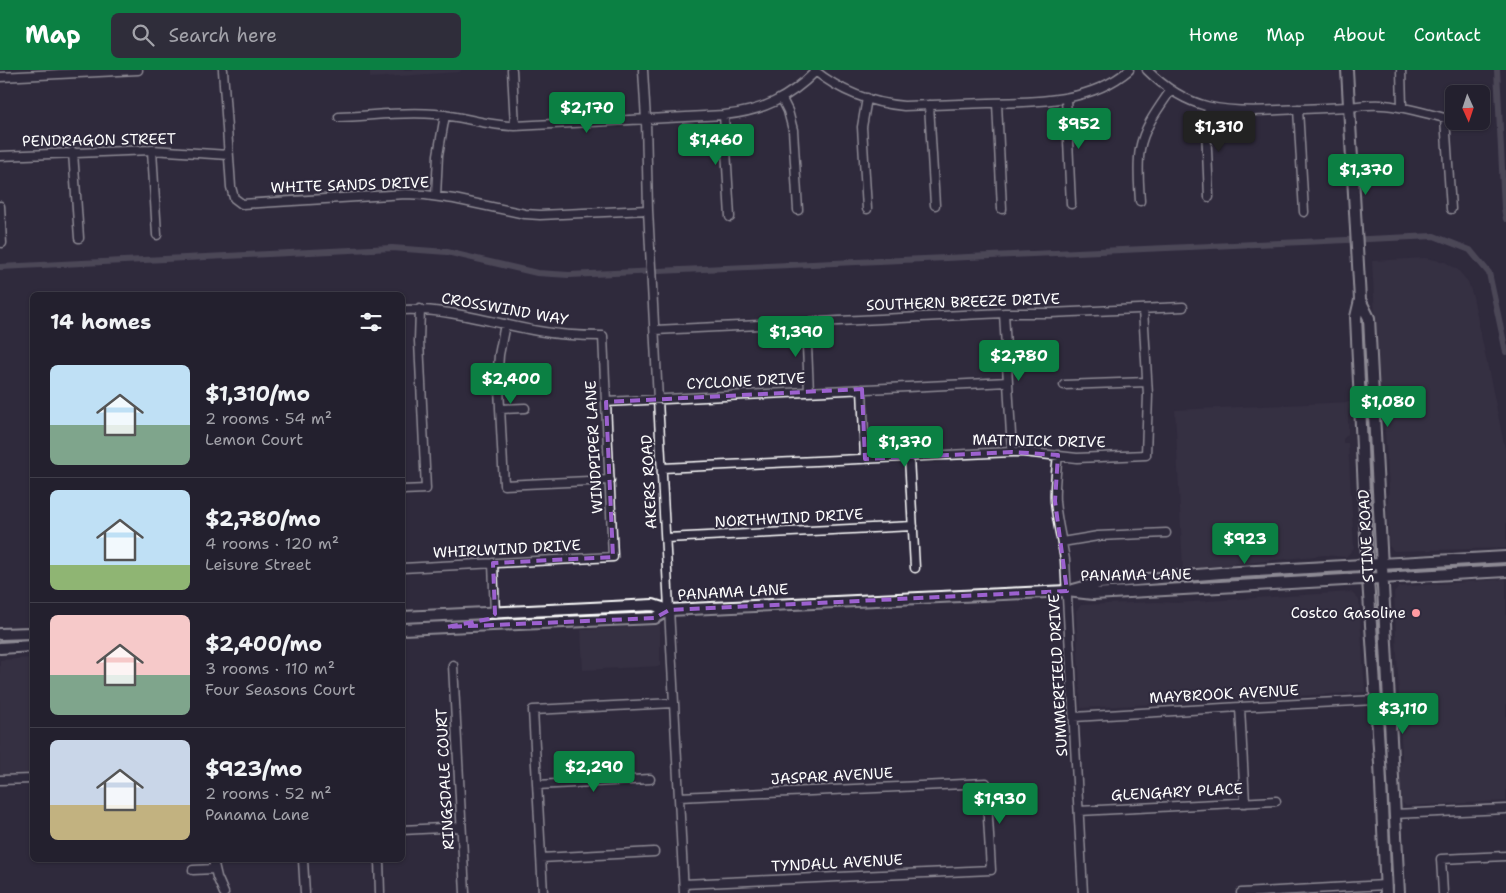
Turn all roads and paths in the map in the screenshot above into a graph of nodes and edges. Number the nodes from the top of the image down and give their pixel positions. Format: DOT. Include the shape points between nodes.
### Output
graph roads {
  1 [pos="138,70"];
  2 [pos="223,70"];
  3 [pos="512,70"];
  4 [pos="643,70"];
  5 [pos="1129,70"];
  6 [pos="1147,70"];
  7 [pos="1348,70"];
  8 [pos="1401,70"];
  9 [pos="815,71"];
  10 [pos="0,77"];
  11 [pos="1170,90"];
  12 [pos="782,98"];
  13 [pos="867,98"];
  14 [pos="1066,98"];
  15 [pos="997,103"];
  16 [pos="929,105"];
  17 [pos="1349,106"];
  18 [pos="1209,107"];
  19 [pos="1402,107"];
  20 [pos="1298,109"];
  21 [pos="445,115"];
  22 [pos="724,115"];
  23 [pos="338,118"];
  24 [pos="646,120"];
  25 [pos="515,126"];
  26 [pos="152,150"];
  27 [pos="73,152"];
  28 [pos="228,155"];
  29 [pos="0,156"];
  30 [pos="436,196"];
  31 [pos="1209,197"];
  32 [pos="1140,201"];
  33 [pos="1071,204"];
  34 [pos="935,205"];
  35 [pos="0,206"];
  36 [pos="1002,208"];
  37 [pos="867,209"];
  38 [pos="1451,209"];
  39 [pos="648,210"];
  40 [pos="798,210"];
  41 [pos="1304,212"];
  42 [pos="730,217"];
  43 [pos="157,235"];
  44 [pos="79,238"];
  45 [pos="2,243"];
  46 [pos="1360,300"];
  47 [pos="1183,307"];
  48 [pos="420,309"];
  49 [pos="1143,309"];
  50 [pos="405,310"];
  51 [pos="1004,313"];
  52 [pos="806,323"];
  53 [pos="505,324"];
  54 [pos="655,330"];
  55 [pos="603,336"];
  56 [pos="1008,382"];
  57 [pos="1147,382"];
  58 [pos="1064,386"];
  59 [pos="862,389"];
  60 [pos="809,392"];
  61 [pos="658,399"];
  62 [pos="606,402"];
  63 [pos="525,408"];
  64 [pos="500,409"];
  65 [pos="1012,452"];
  66 [pos="910,456"];
  67 [pos="1058,456"];
  68 [pos="865,459"];
  69 [pos="662,468"];
  70 [pos="610,480"];
  71 [pos="405,490"];
  72 [pos="913,526"];
  73 [pos="1166,533"];
  74 [pos="666,538"];
  75 [pos="1062,542"];
  76 [pos="613,557"];
  77 [pos="1506,557"];
  78 [pos="493,563"];
  79 [pos="1383,564"];
  80 [pos="1368,565"];
  81 [pos="405,568"];
  82 [pos="915,568"];
  83 [pos="1277,570"];
  84 [pos="1506,571"];
  85 [pos="1221,574"];
  86 [pos="1384,578"];
  87 [pos="1368,579"];
  88 [pos="1227,587"];
  89 [pos="1175,590"];
  90 [pos="1067,591"];
  91 [pos="669,610"];
  92 [pos="495,614"];
  93 [pos="405,617"];
  94 [pos="447,627"];
  95 [pos="405,629"];
  96 [pos="30,633"];
  97 [pos="0,634"];
  98 [pos="30,646"];
  99 [pos="0,648"];
  100 [pos="453,664"];
  101 [pos="1375,700"];
  102 [pos="674,703"];
  103 [pos="1240,707"];
  104 [pos="1074,717"];
  105 [pos="1380,763"];
  106 [pos="30,779"];
  107 [pos="650,779"];
  108 [pos="0,780"];
  109 [pos="537,784"];
  110 [pos="679,797"];
  111 [pos="1276,801"];
  112 [pos="1245,802"];
  113 [pos="1506,809"];
  114 [pos="1079,811"];
  115 [pos="1394,814"];
  116 [pos="462,827"];
  117 [pos="405,830"];
  118 [pos="654,852"];
  119 [pos="1506,856"];
  120 [pos="541,858"];
  121 [pos="213,862"];
  122 [pos="303,862"];
  123 [pos="379,862"];
  124 [pos="214,869"];
  125 [pos="193,870"];
  126 [pos="991,870"];
  127 [pos="684,884"];
  128 [pos="1387,890"];
  129 [pos="224,893"];
  130 [pos="305,893"];
  131 [pos="380,893"];
  132 [pos="465,893"];
  133 [pos="542,893"];
  134 [pos="684,893"];
  135 [pos="1083,893"];
  136 [pos="1241,893"];
  137 [pos="1399,893"];
  138 [pos="1443,893"];
  1 -- 10 [label="street"];
  2 -- 28 [label="street, WHITE SANDS DRIVE"];
  3 -- 25 [label="street"];
  4 -- 24 [label="street, AKERS ROAD"];
  5 -- 14 [label="street" via="1103,86"];
  6 -- 11 [label="street"];
  7 -- 17 [label="main road, STINE ROAD"];
  8 -- 19 [label="street"];
  9 -- 12 [label="street" via="804,84"];
  9 -- 13 [label="street" via="838,87"];
  11 -- 18 [label="street"];
  11 -- 32 [label="street" via="1142,138 1138,161"];
  12 -- 22 [label="street" via="751,111"];
  12 -- 40 [label="street" via="793,130"];
  13 -- 16 [label="street" via="891,105"];
  13 -- 37 [label="street" via="862,127"];
  14 -- 15 [label="street"];
  14 -- 33 [label="street"];
  15 -- 16 [label="street"];
  15 -- 36 [label="street"];
  16 -- 34 [label="street"];
  17 -- 19 [label="street"];
  17 -- 20 [label="street"];
  17 -- 46 [label="main road, STINE ROAD"];
  18 -- 20 [label="street" via="1239,112"];
  18 -- 31 [label="street" via="1206,126"];
  19 -- 38 [label="street" via="1445,118"];
  20 -- 41 [label="street"];
  21 -- 23 [label="street" via="424,113"];
  21 -- 25 [label="street" via="492,125"];
  21 -- 30 [label="street" via="438,155"];
  22 -- 24 [label="street"];
  22 -- 42 [label="street"];
  24 -- 25 [label="street"];
  24 -- 39 [label="street, AKERS ROAD"];
  26 -- 27 [label="street, PENDRAGON STREET"];
  26 -- 28 [label="street, PENDRAGON STREET"];
  26 -- 43 [label="street"];
  27 -- 29 [label="street, PENDRAGON STREET"];
  27 -- 44 [label="street"];
  28 -- 30 [label="street, WHITE SANDS DRIVE" via="234,198 242,204 406,194"];
  30 -- 39 [label="street, WHITE SANDS DRIVE" via="540,216"];
  35 -- 45 [label="street"];
  39 -- 54 [label="street, AKERS ROAD"];
  46 -- 79 [label="main road, STINE ROAD" via="1369,318"];
  46 -- 80 [label="main road, STINE ROAD" via="1356,317"];
  47 -- 49 [label="street, SOUTHERN BREEZE DRIVE"];
  48 -- 50 [label="street, CROSSWIND WAY"];
  48 -- 53 [label="street, CROSSWIND WAY"];
  48 -- 71 [label="street" via="426,488"];
  49 -- 51 [label="street, SOUTHERN BREEZE DRIVE"];
  49 -- 57 [label="street"];
  51 -- 52 [label="street, SOUTHERN BREEZE DRIVE"];
  51 -- 56 [label="street"];
  52 -- 54 [label="street, SOUTHERN BREEZE DRIVE"];
  52 -- 60 [label="street"];
  53 -- 55 [label="street, CROSSWIND WAY" via="563,334"];
  53 -- 64 [label="street" via="499,355"];
  54 -- 61 [label="street, AKERS ROAD"];
  55 -- 62 [label="street, WINDPIPER LANE"];
  56 -- 59 [label="street, CYCLONE DRIVE"];
  56 -- 65 [label="street"];
  57 -- 58 [label="street"];
  57 -- 67 [label="street, MATTNICK DRIVE" via="1146,454 1084,458"];
  59 -- 60 [label="street, CYCLONE DRIVE"];
  59 -- 68 [label="street"];
  60 -- 61 [label="street, CYCLONE DRIVE"];
  61 -- 62 [label="street, CYCLONE DRIVE"];
  61 -- 69 [label="street, AKERS ROAD"];
  62 -- 70 [label="street, WINDPIPER LANE"];
  63 -- 64 [label="street"];
  64 -- 70 [label="street" via="504,485"];
  65 -- 66 [label="street, MATTNICK DRIVE"];
  65 -- 67 [label="street, MATTNICK DRIVE"];
  66 -- 68 [label="street, MATTNICK DRIVE"];
  66 -- 72 [label="street"];
  67 -- 75 [label="street, SUMMERFIELD DRIVE" via="1055,501"];
  68 -- 69 [label="street, MATTNICK DRIVE"];
  69 -- 74 [label="street, AKERS ROAD"];
  70 -- 76 [label="street, WINDPIPER LANE"];
  72 -- 74 [label="street, NORTHWIND DRIVE"];
  72 -- 82 [label="street"];
  73 -- 75 [label="street" via="1091,536"];
  74 -- 91 [label="street, AKERS ROAD"];
  75 -- 90 [label="street, SUMMERFIELD DRIVE"];
  76 -- 78 [label="street, WHIRLWIND DRIVE"];
  77 -- 79 [label="main road, PANAMA LANE"];
  78 -- 81 [label="street, WHIRLWIND DRIVE"];
  78 -- 92 [label="street"];
  79 -- 80 [label="main road, PANAMA LANE"];
  79 -- 86 [label="main road, STINE ROAD"];
  80 -- 83 [label="main road, PANAMA LANE"];
  80 -- 87 [label="main road, STINE ROAD"];
  83 -- 85 [label="main road, PANAMA LANE"];
  83 -- 88 [label="main road" via="1237,580"];
  84 -- 86 [label="main road, PANAMA LANE"];
  85 -- 89 [label="main road" via="1212,582"];
  85 -- 90 [label="main road, PANAMA LANE" via="1099,583"];
  86 -- 87 [label="main road, PANAMA LANE"];
  86 -- 115 [label="main road, STINE ROAD"];
  87 -- 88 [label="main road, PANAMA LANE"];
  87 -- 101 [label="main road, STINE ROAD"];
  88 -- 89 [label="main road, PANAMA LANE"];
  89 -- 90 [label="main road, PANAMA LANE" via="1093,594"];
  90 -- 91 [label="main road, PANAMA LANE"];
  90 -- 104 [label="street, SUMMERFIELD DRIVE"];
  91 -- 92 [label="main road, PANAMA LANE" via="654,605"];
  91 -- 94 [label="main road, PANAMA LANE" via="656,618"];
  91 -- 102 [label="street, AKERS ROAD"];
  92 -- 93 [label="main road, PANAMA LANE"];
  92 -- 94 [label="main road" via="489,619"];
  94 -- 95 [label="main road, PANAMA LANE"];
  96 -- 97 [label="main road"];
  98 -- 99 [label="main road"];
  100 -- 116 [label="street, RINGSDALE COURT"];
  101 -- 103 [label="street, MAYBROOK AVENUE"];
  101 -- 105 [label="main road, STINE ROAD"];
  102 -- 109 [label="street" via="533,710"];
  102 -- 110 [label="street, AKERS ROAD"];
  103 -- 104 [label="street, MAYBROOK AVENUE"];
  103 -- 112 [label="street"];
  104 -- 114 [label="street, SUMMERFIELD DRIVE"];
  105 -- 115 [label="main road" via="1388,808"];
  105 -- 128 [label="main road, STINE ROAD"];
  106 -- 108 [label="street"];
  107 -- 109 [label="street"];
  109 -- 120 [label="street"];
  110 -- 126 [label="street, JASPAR AVENUE" via="986,783"];
  110 -- 127 [label="street, AKERS ROAD"];
  111 -- 112 [label="street, GLENGARY PLACE"];
  112 -- 114 [label="street, GLENGARY PLACE"];
  113 -- 115 [label="street"];
  114 -- 135 [label="street, SUMMERFIELD DRIVE"];
  115 -- 137 [label="main road, STINE ROAD"];
  116 -- 117 [label="street"];
  116 -- 132 [label="street, RINGSDALE COURT"];
  118 -- 120 [label="street"];
  119 -- 138 [label="street" via="1441,859"];
  120 -- 133 [label="street"];
  121 -- 124 [label="street"];
  122 -- 130 [label="street"];
  123 -- 131 [label="street"];
  124 -- 125 [label="street"];
  124 -- 129 [label="street"];
  126 -- 127 [label="street, TYNDALL AVENUE"];
  127 -- 134 [label="street, AKERS ROAD"];
  128 -- 136 [label="street"];
}
